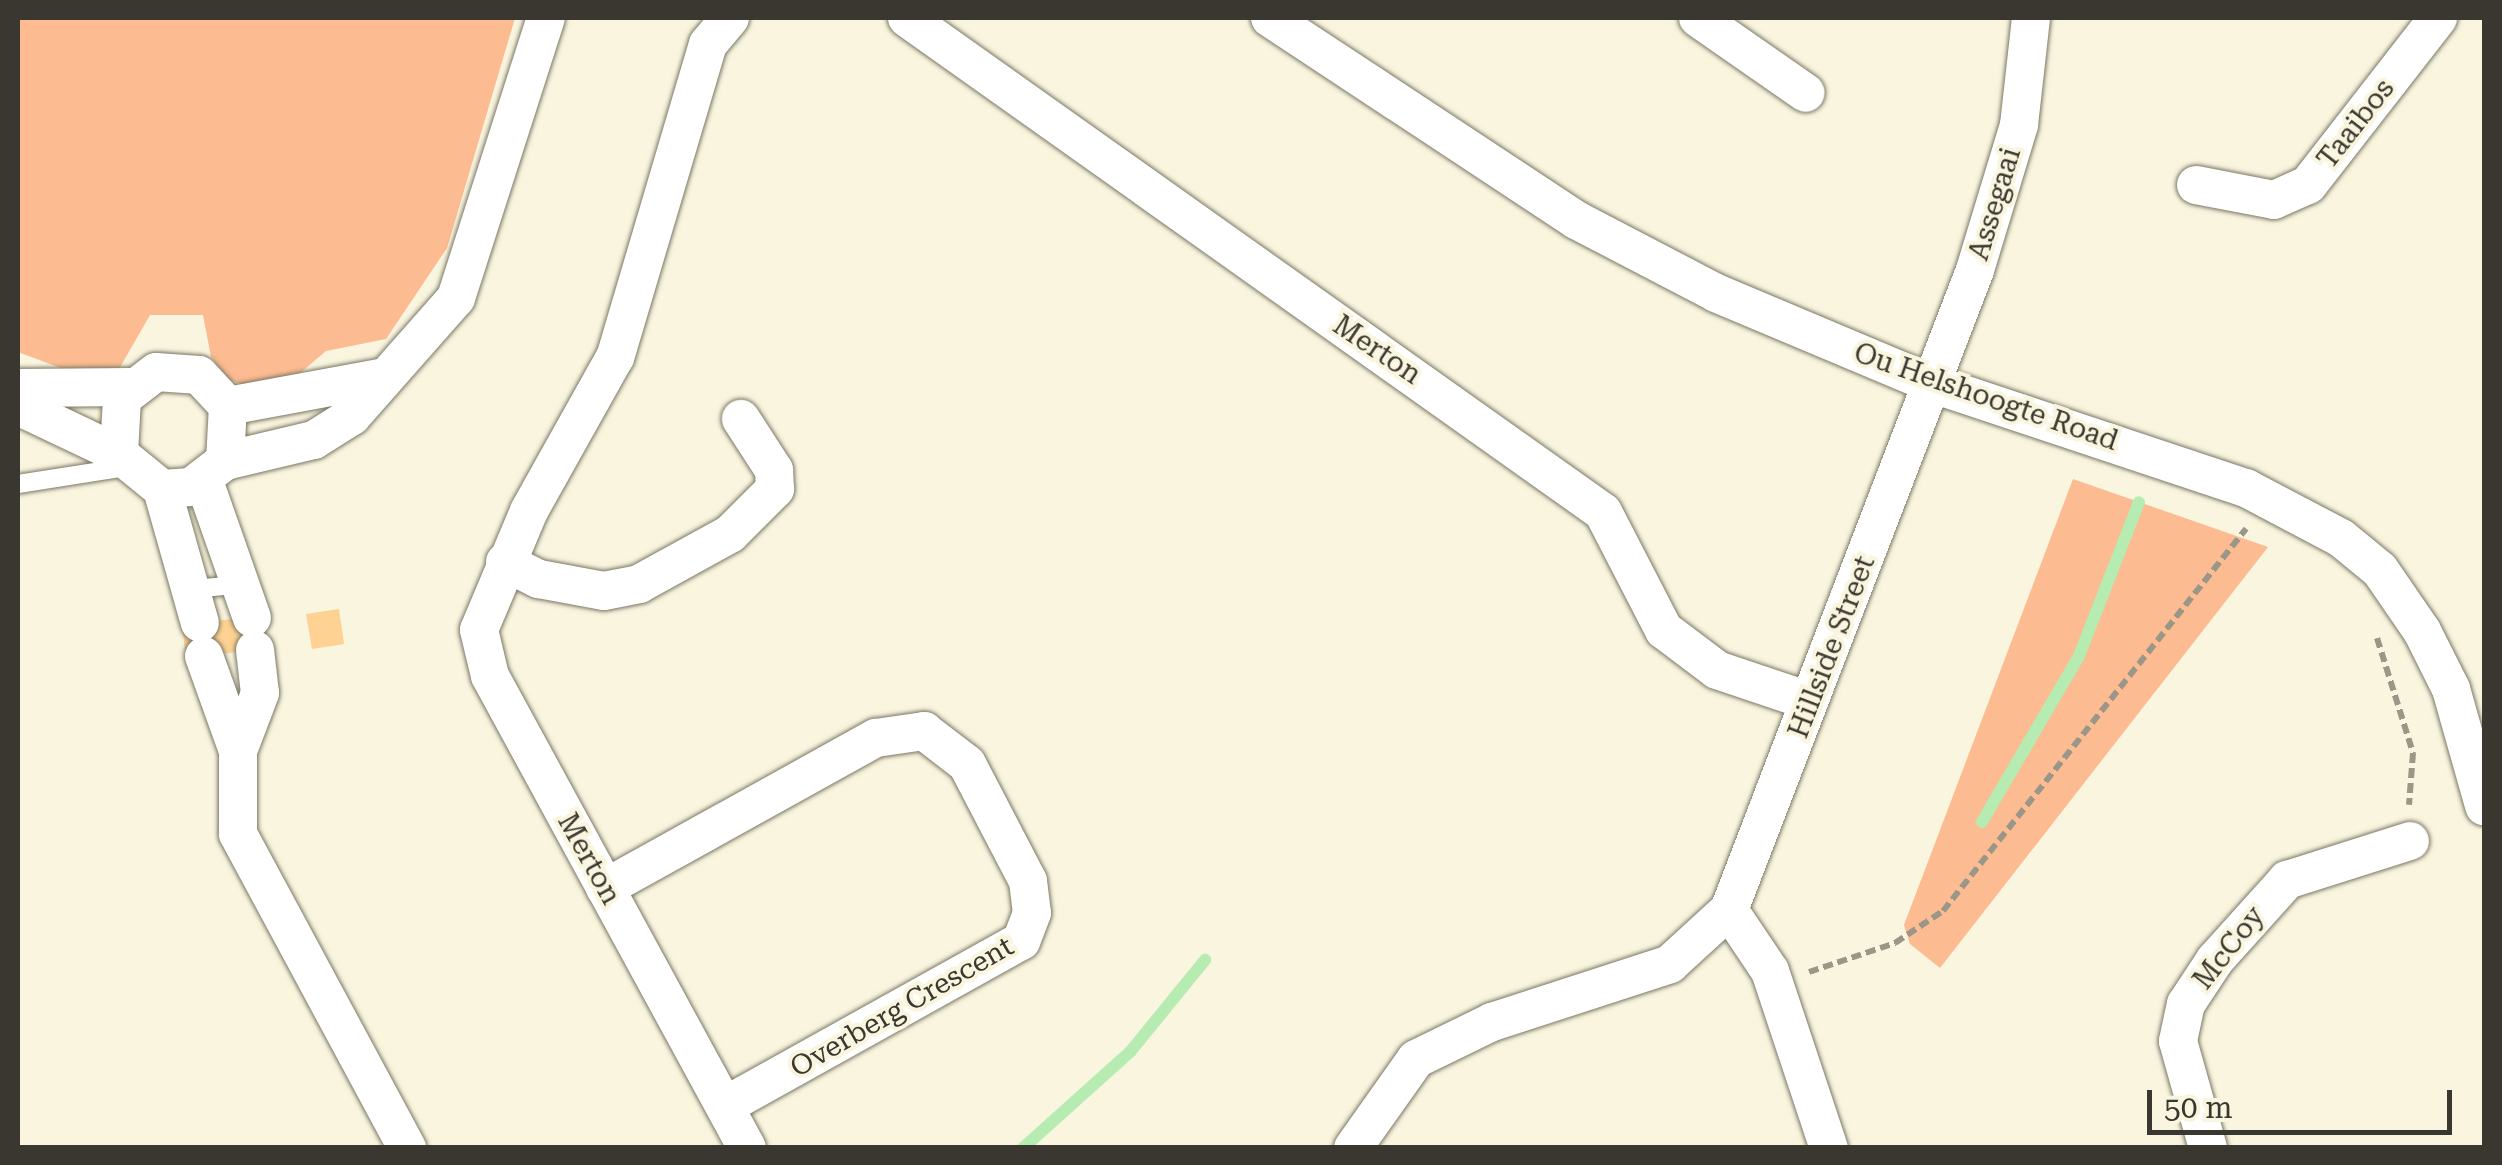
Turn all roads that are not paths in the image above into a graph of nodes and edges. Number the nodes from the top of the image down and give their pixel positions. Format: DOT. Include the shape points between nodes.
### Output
graph roads {
  1 [pos="546,18"];
  2 [pos="730,18"];
  3 [pos="907,18"];
  4 [pos="1270,18"];
  5 [pos="1698,18"];
  6 [pos="2031,18"];
  7 [pos="2438,18"];
  8 [pos="1806,93"];
  9 [pos="2196,186"];
  10 [pos="384,376"];
  11 [pos="1934,384"];
  12 [pos="131,387"];
  13 [pos="18,388"];
  14 [pos="18,406"];
  15 [pos="228,406"];
  16 [pos="741,418"];
  17 [pos="122,460"];
  18 [pos="215,471"];
  19 [pos="18,484"];
  20 [pos="162,489"];
  21 [pos="505,562"];
  22 [pos="251,617"];
  23 [pos="199,623"];
  24 [pos="260,694"];
  25 [pos="1809,701"];
  26 [pos="238,751"];
  27 [pos="2484,806"];
  28 [pos="2410,841"];
  29 [pos="605,888"];
  30 [pos="1729,910"];
  31 [pos="725,1106"];
  32 [pos="406,1148"];
  33 [pos="747,1148"];
  34 [pos="1353,1148"];
  35 [pos="1830,1148"];
  36 [pos="2208,1148"];
  1 -- 10 [label="street" via="456,298"];
  2 -- 21 [label="street, Merton" via="708,44 615,357"];
  3 -- 25 [label="street, Merton" via="1602,512 1677,640 1717,670"];
  4 -- 11 [label="street, Ou Helshoogte Road" via="1576,220 1716,294"];
  5 -- 8 [label="street"];
  6 -- 11 [label="street, Assegaai" via="2019,125"];
  7 -- 9 [label="street, Taaibos" via="2308,186 2274,200"];
  10 -- 15 [label="street"];
  10 -- 18 [label="street" via="352,416 314,440"];
  11 -- 25 [label="street, Hillside Street"];
  11 -- 27 [label="street, Ou Helshoogte Road" via="2246,488 2342,538 2380,570 2422,632"];
  12 -- 13 [label="street"];
  12 -- 15 [label="street" via="185,371"];
  12 -- 17 [label="street" via="116,411"];
  14 -- 17 [label="street"];
  15 -- 18 [label="street"];
  16 -- 21 [label="street" via="774,470 774,489 730,534 638,584 604,592 539,580"];
  17 -- 19 [label="lane"];
  17 -- 20 [label="street"];
  18 -- 20 [label="street"];
  18 -- 22 [label="street"];
  20 -- 23 [label="street"];
  21 -- 29 [label="street, Merton" via="479,630 490,676"];
  22 -- 23 [label="lane"];
  22 -- 24 [label="street"];
  22 -- 24 [label="street" via="271,600 276,671"];
  23 -- 26 [label="street"];
  24 -- 26 [label="street"];
  25 -- 30 [label="street, Hillside Street"];
  26 -- 32 [label="street" via="238,834"];
  28 -- 36 [label="street, McCoy" via="2287,880 2206,975 2178,1041"];
  29 -- 31 [label="street, Merton"];
  29 -- 31 [label="street, Overberg Crescent" via="876,738 924,731 967,764 1028,881 1032,913 1022,941"];
  30 -- 34 [label="street, Hillside Street" via="1670,964 1492,1022 1416,1059"];
  30 -- 35 [label="street" via="1774,986"];
  31 -- 33 [label="street, Merton"];
}
